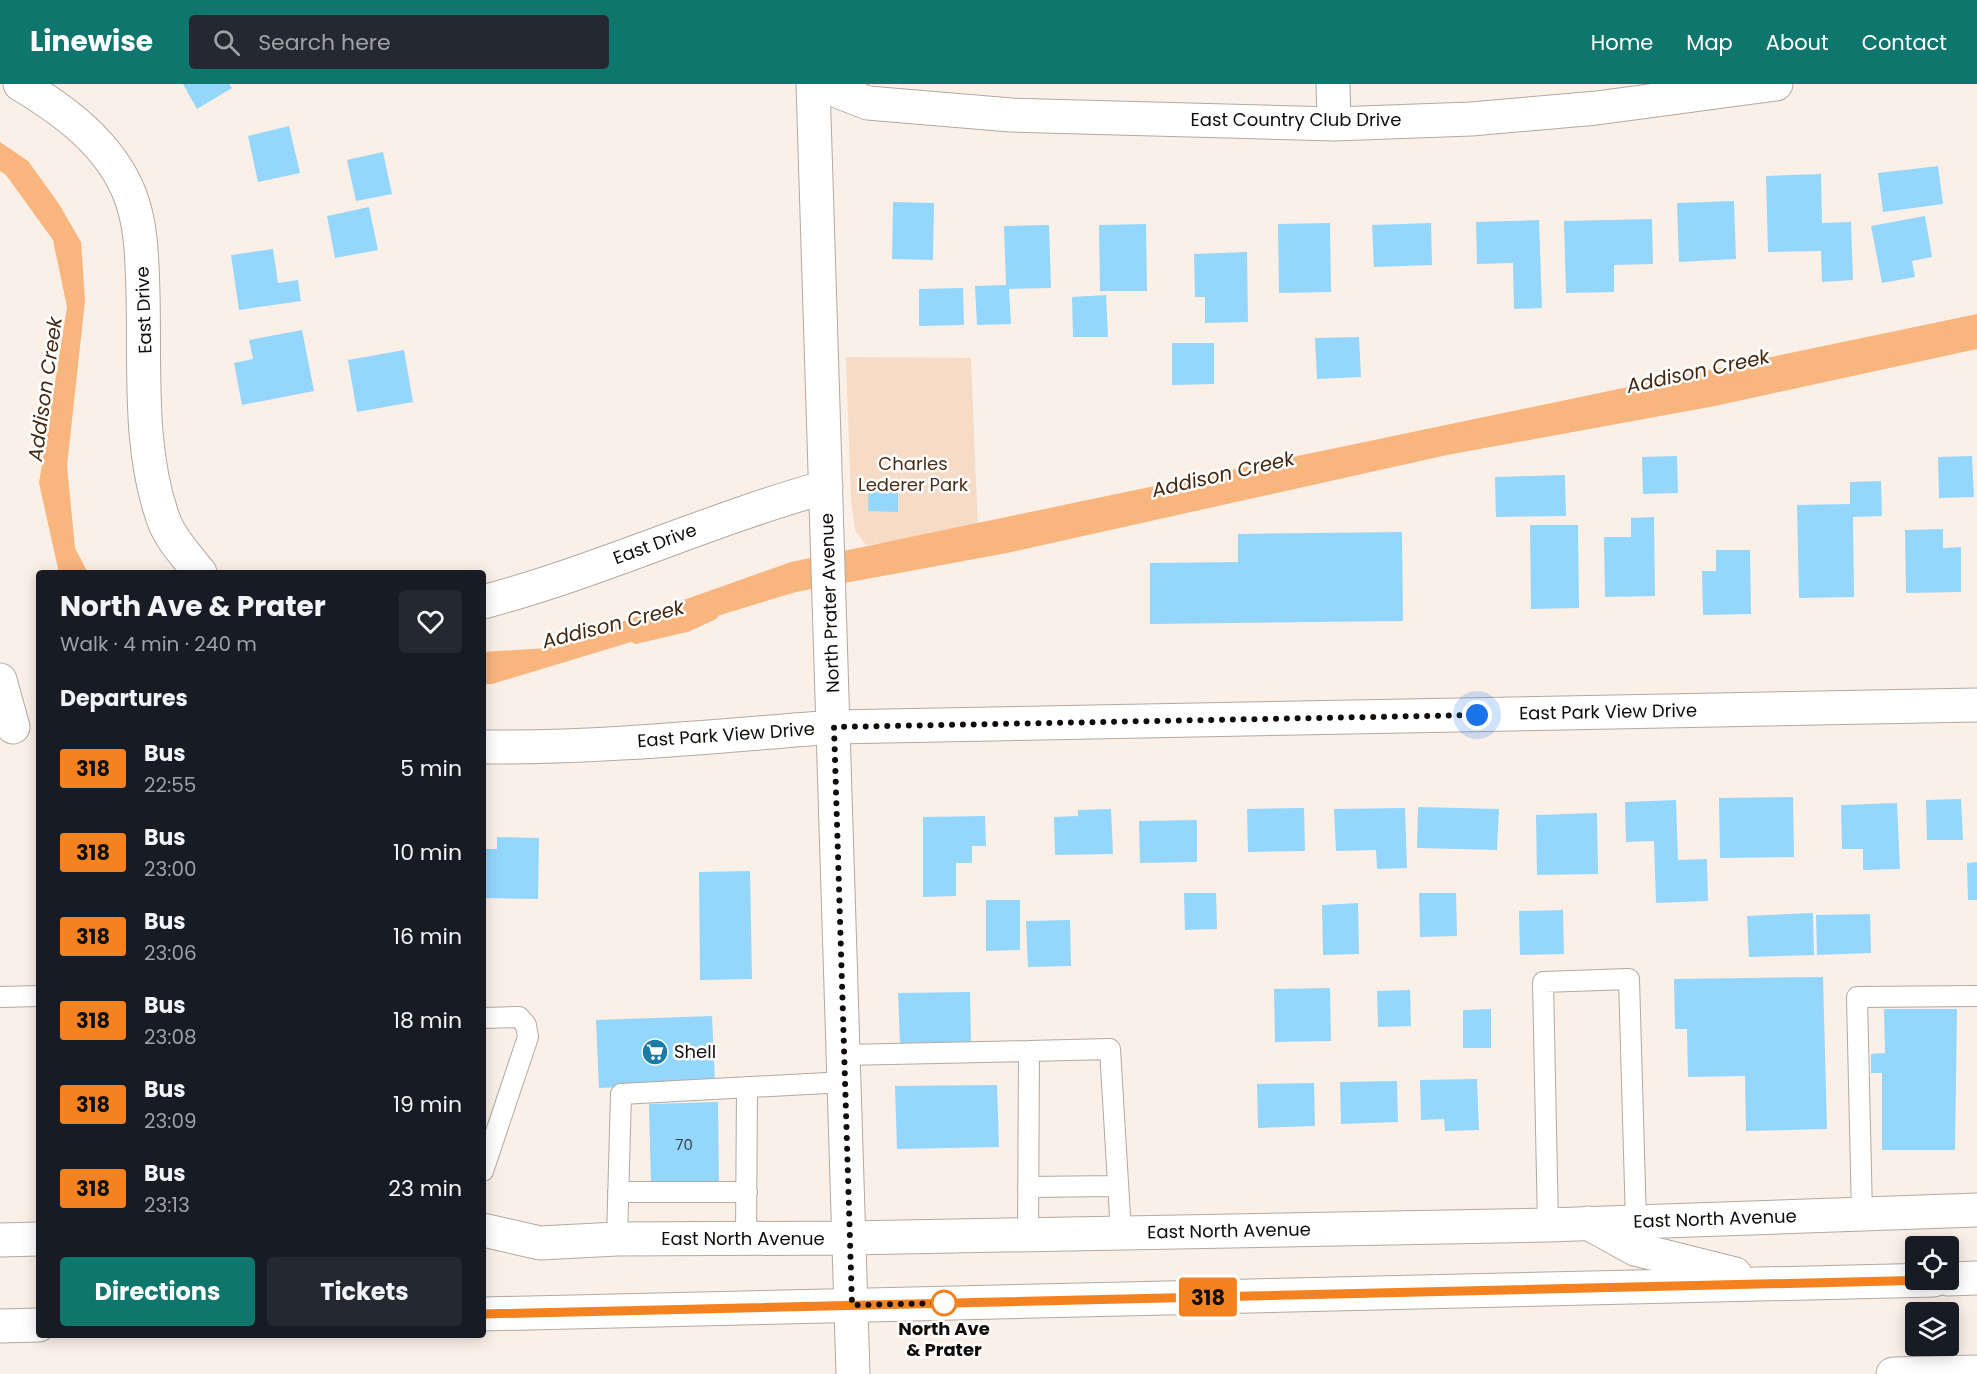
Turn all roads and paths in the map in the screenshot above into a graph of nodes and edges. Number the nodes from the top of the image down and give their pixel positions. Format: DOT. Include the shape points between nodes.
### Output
graph roads {
  1 [pos="20,84"];
  2 [pos="813,84"];
  3 [pos="819,84"];
  4 [pos="1333,84"];
  5 [pos="1776,84"];
  6 [pos="1334,124"];
  7 [pos="826,487"];
  8 [pos="198,570"];
  9 [pos="486,601"];
  10 [pos="0,680"];
  11 [pos="1977,705"];
  12 [pos="834,727"];
  13 [pos="18,728"];
  14 [pos="486,747"];
  15 [pos="36,996"];
  16 [pos="1977,996"];
  17 [pos="0,997"];
  18 [pos="486,1018"];
  19 [pos="1029,1051"];
  20 [pos="845,1068"];
  21 [pos="747,1087"];
  22 [pos="486,1162"];
  23 [pos="1118,1186"];
  24 [pos="1029,1187"];
  25 [pos="618,1192"];
  26 [pos="747,1192"];
  27 [pos="1977,1210"];
  28 [pos="1862,1214"];
  29 [pos="1636,1222"];
  30 [pos="1588,1223"];
  31 [pos="1548,1225"];
  32 [pos="486,1231"];
  33 [pos="1121,1233"];
  34 [pos="1028,1235"];
  35 [pos="850,1238"];
  36 [pos="36,1239"];
  37 [pos="617,1239"];
  38 [pos="746,1239"];
  39 [pos="0,1240"];
  40 [pos="1977,1278"];
  41 [pos="1959,1279"];
  42 [pos="1905,1281"];
  43 [pos="1775,1284"];
  44 [pos="852,1305"];
  45 [pos="486,1314"];
  46 [pos="36,1325"];
  47 [pos="0,1326"];
  48 [pos="1977,1372"];
  49 [pos="853,1374"];
  50 [pos="1893,1374"];
  1 -- 8 [label="street, East Drive" via="59,107 98,144 130,195 142,261 148,447 155,487 165,522"];
  2 -- 7 [label="street, North Prater Avenue"];
  3 -- 6 [label="street, East Country Club Drive" via="868,103 1011,115"];
  4 -- 6 [label="street"];
  5 -- 6 [label="street, East Country Club Drive" via="1597,108 1471,119"];
  7 -- 9 [label="street, East Drive"];
  7 -- 12 [label="street, North Prater Avenue"];
  10 -- 13 [label="street"];
  11 -- 12 [label="street, East Park View Drive"];
  12 -- 14 [label="street, East Park View Drive" via="583,745"];
  12 -- 20 [label="street, North Prater Avenue"];
  15 -- 17 [label="lane"];
  16 -- 28 [label="lane" via="1857,997"];
  18 -- 22 [label="lane" via="519,1017 526,1025 528,1037"];
  19 -- 20 [label="lane"];
  19 -- 23 [label="lane" via="1110,1049"];
  19 -- 24 [label="lane"];
  20 -- 21 [label="lane"];
  20 -- 35 [label="street, North Prater Avenue"];
  21 -- 25 [label="lane" via="621,1094"];
  21 -- 26 [label="lane"];
  23 -- 24 [label="lane"];
  23 -- 33 [label="lane"];
  24 -- 34 [label="lane"];
  25 -- 26 [label="lane"];
  25 -- 37 [label="lane"];
  26 -- 38 [label="lane"];
  27 -- 28 [label="street, East North Avenue"];
  28 -- 29 [label="street, East North Avenue"];
  29 -- 30 [label="street, East North Avenue"];
  29 -- 31 [label="lane" via="1629,979 1543,982"];
  30 -- 31 [label="street, East North Avenue"];
  30 -- 43 [label="street" via="1635,1249"];
  31 -- 33 [label="street, East North Avenue"];
  32 -- 37 [label="street, East North Avenue" via="540,1243"];
  33 -- 34 [label="street, East North Avenue"];
  34 -- 35 [label="street, East North Avenue"];
  35 -- 38 [label="street, East North Avenue"];
  35 -- 44 [label="street, North Prater Avenue"];
  36 -- 39 [label="street"];
  37 -- 38 [label="street, East North Avenue"];
  40 -- 41 [label="street"];
  42 -- 43 [label="street"];
  43 -- 44 [label="street"];
  44 -- 45 [label="street"];
  44 -- 49 [label="street, North Prater Avenue"];
  46 -- 47 [label="street"];
  48 -- 50 [label="street"];
}
